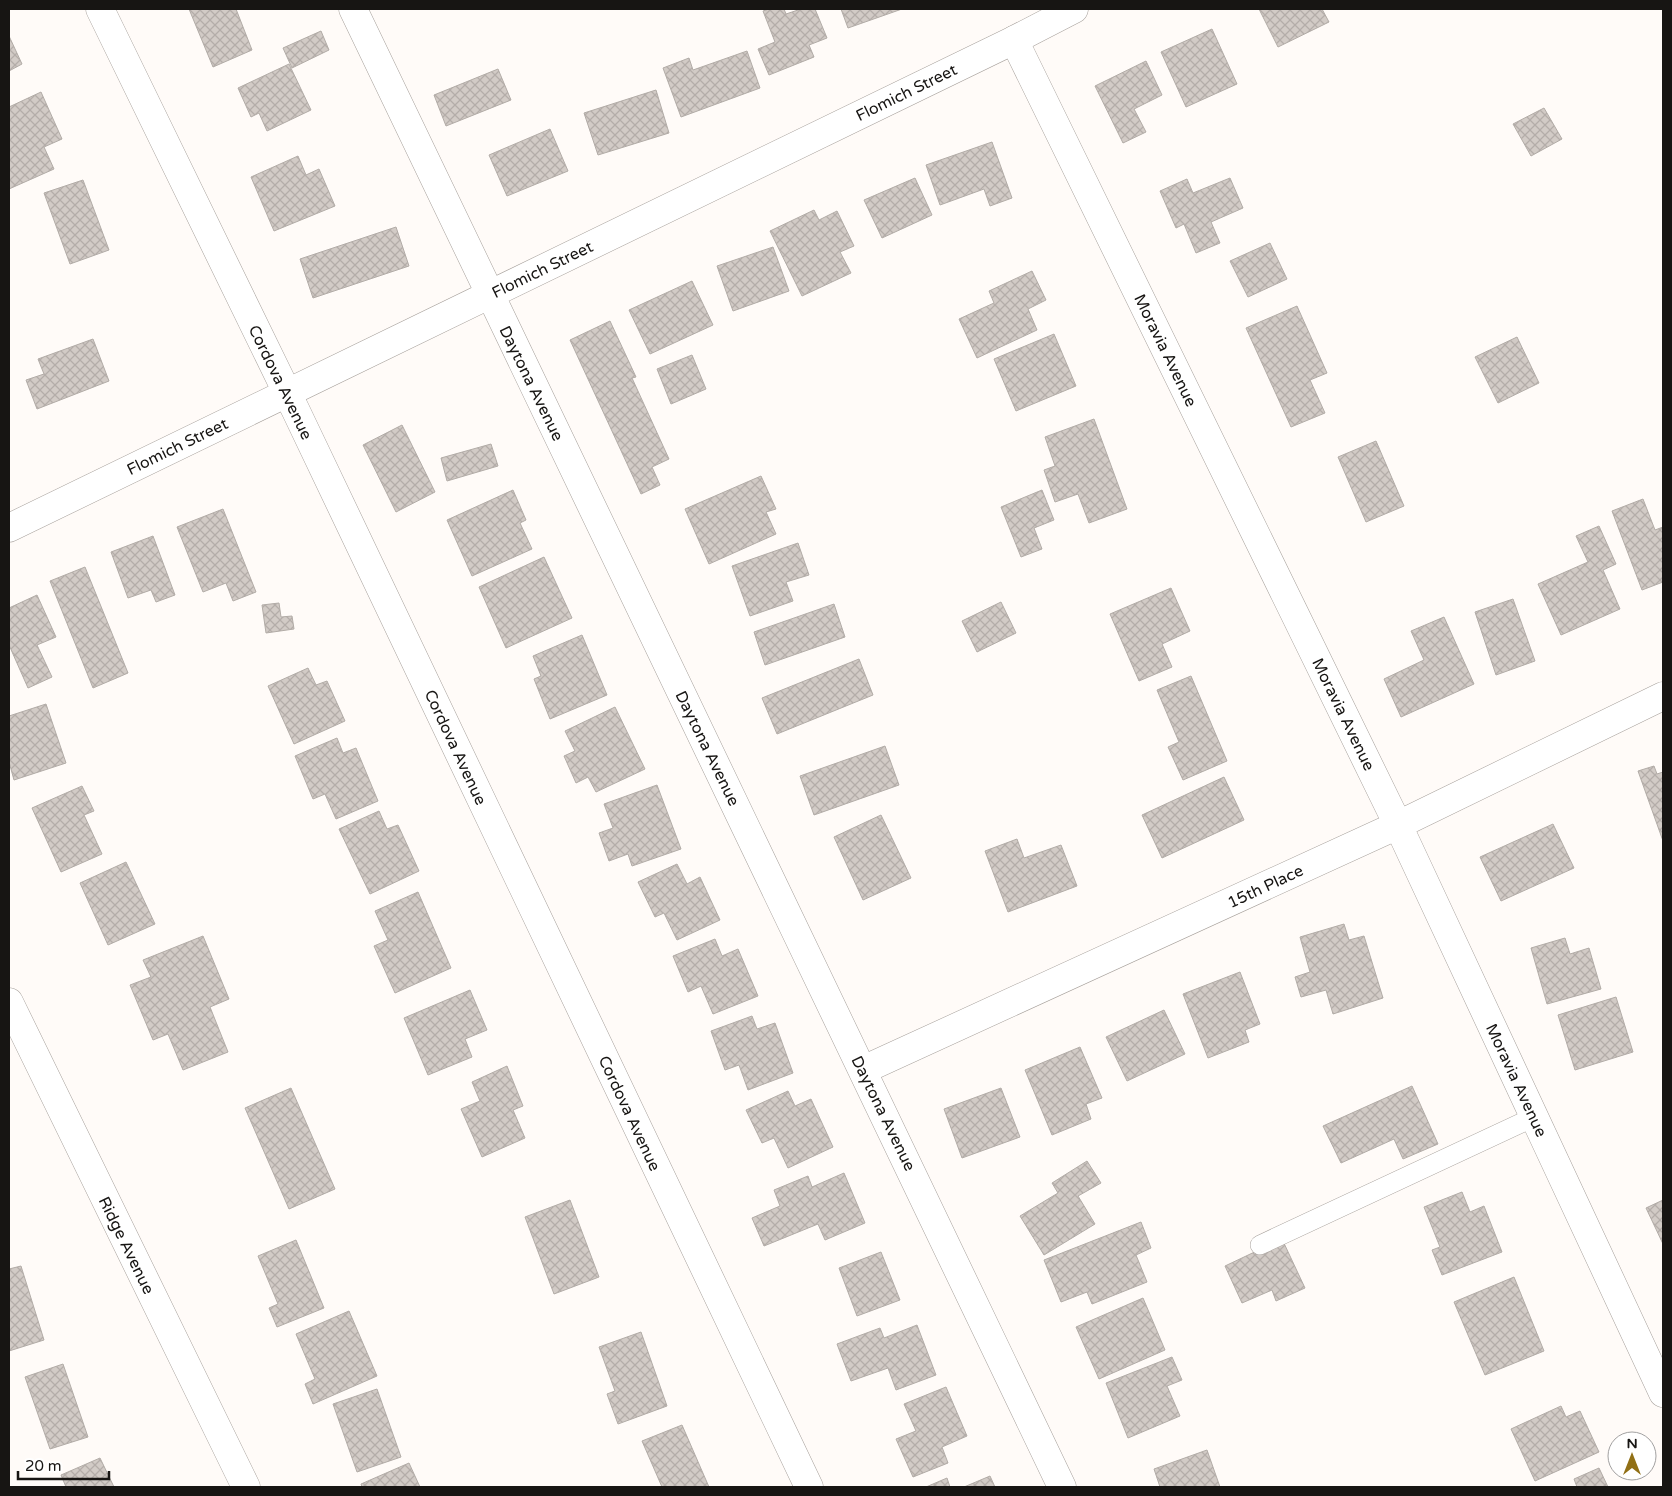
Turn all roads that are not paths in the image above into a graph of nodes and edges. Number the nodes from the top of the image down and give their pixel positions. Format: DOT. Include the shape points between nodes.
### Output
graph roads {
  1 [pos="100,9"];
  2 [pos="353,9"];
  3 [pos="1074,9"];
  4 [pos="1014,40"];
  5 [pos="490,294"];
  6 [pos="287,393"];
  7 [pos="9,528"];
  8 [pos="1663,696"];
  9 [pos="1398,825"];
  10 [pos="9,1002"];
  11 [pos="863,1070"];
  12 [pos="1534,1116"];
  13 [pos="1260,1245"];
  14 [pos="1663,1393"];
  15 [pos="246,1487"];
  16 [pos="809,1487"];
  17 [pos="1062,1487"];
  1 -- 6 [label="street, Cordova Avenue"];
  2 -- 5 [label="street, Daytona Avenue"];
  3 -- 4 [label="street, Flomich Street"];
  4 -- 5 [label="street, Flomich Street"];
  4 -- 9 [label="street, Moravia Avenue"];
  5 -- 6 [label="street, Flomich Street"];
  5 -- 11 [label="street, Daytona Avenue"];
  6 -- 7 [label="street, Flomich Street"];
  6 -- 16 [label="street, Cordova Avenue"];
  8 -- 9 [label="street, 15th Place"];
  9 -- 11 [label="street, 15th Place"];
  9 -- 12 [label="street, Moravia Avenue"];
  10 -- 15 [label="street, Ridge Avenue"];
  11 -- 17 [label="street, Daytona Avenue"];
  12 -- 13 [label="lane"];
  12 -- 14 [label="street, Moravia Avenue"];
}
